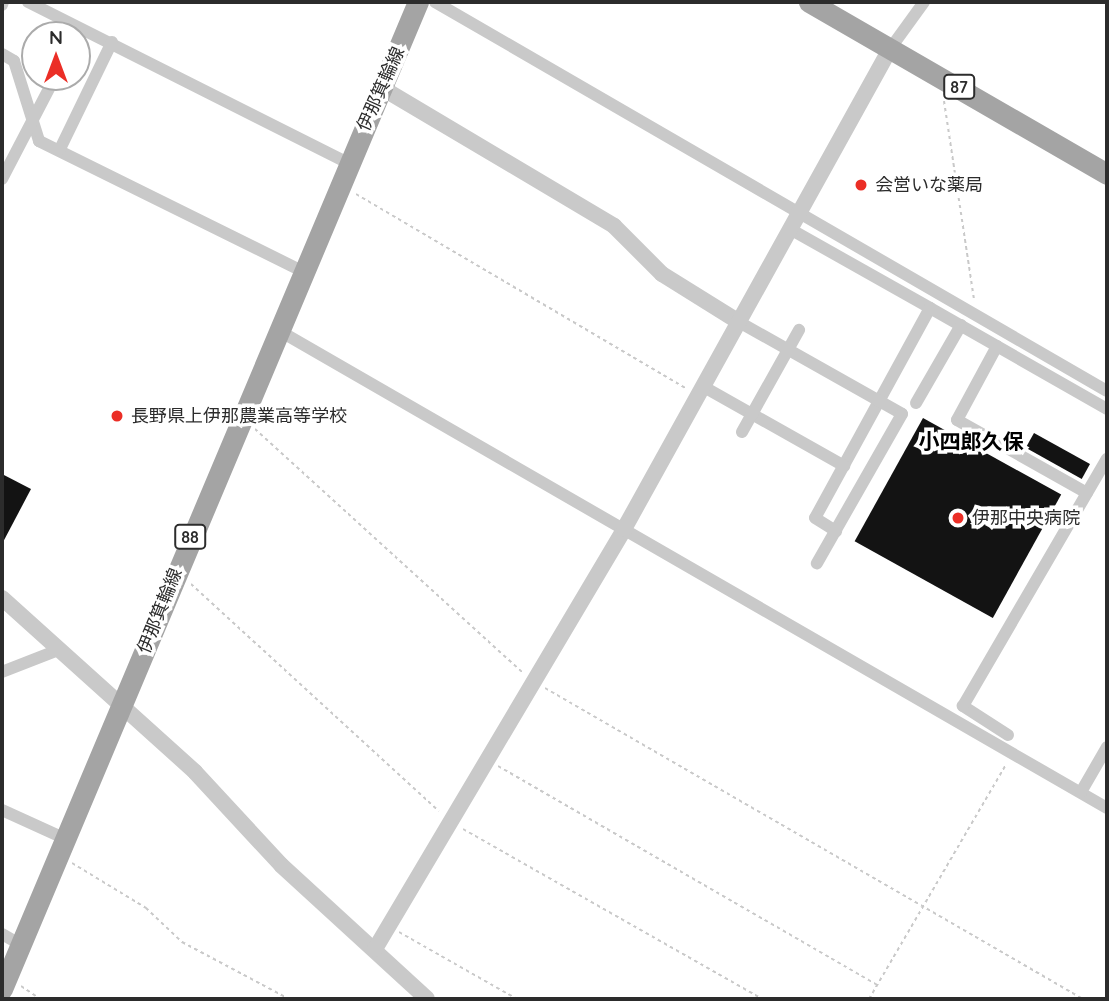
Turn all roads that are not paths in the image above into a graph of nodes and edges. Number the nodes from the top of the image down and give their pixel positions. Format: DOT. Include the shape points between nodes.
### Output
graph roads {
  1 [pos="28,2"];
  2 [pos="418,2"];
  3 [pos="435,2"];
  4 [pos="809,2"];
  5 [pos="924,2"];
  6 [pos="61,21"];
  7 [pos="91,35"];
  8 [pos="112,42"];
  9 [pos="890,49"];
  10 [pos="2,54"];
  11 [pos="383,88"];
  12 [pos="49,91"];
  13 [pos="31,131"];
  14 [pos="60,149"];
  15 [pos="348,163"];
  16 [pos="1107,174"];
  17 [pos="2,179"];
  18 [pos="800,212"];
  19 [pos="790,229"];
  20 [pos="302,271"];
  21 [pos="930,308"];
  22 [pos="739,322"];
  23 [pos="961,325"];
  24 [pos="278,330"];
  25 [pos="799,330"];
  26 [pos="997,346"];
  27 [pos="788,350"];
  28 [pos="701,391"];
  29 [pos="1107,391"];
  30 [pos="879,402"];
  31 [pos="916,404"];
  32 [pos="1107,409"];
  33 [pos="752,414"];
  34 [pos="742,432"];
  35 [pos="855,447"];
  36 [pos="876,459"];
  37 [pos="1107,459"];
  38 [pos="844,466"];
  39 [pos="1087,493"];
  40 [pos="624,529"];
  41 [pos="836,531"];
  42 [pos="817,564"];
  43 [pos="2,598"];
  44 [pos="58,650"];
  45 [pos="2,672"];
  46 [pos="123,704"];
  47 [pos="1009,735"];
  48 [pos="1107,747"];
  49 [pos="1081,792"];
  50 [pos="1107,808"];
  51 [pos="2,810"];
  52 [pos="63,848"];
  53 [pos="2,934"];
  54 [pos="21,945"];
  55 [pos="375,949"];
  56 [pos="11,987"];
  57 [pos="427,999"];
  1 -- 6 [label="street"];
  2 -- 11 [label="main road, 伊那箕輪線 / 88"];
  3 -- 18 [label="street"];
  4 -- 9 [label="main road, 87"];
  5 -- 9 [label="street"];
  7 -- 8 [label="street"];
  8 -- 14 [label="street"];
  8 -- 15 [label="street"];
  9 -- 16 [label="main road, 87"];
  9 -- 18 [label="street"];
  10 -- 13 [label="street" via="14,61"];
  11 -- 15 [label="main road, 伊那箕輪線 / 88"];
  11 -- 22 [label="street" via="614,226 662,274"];
  12 -- 13 [label="street"];
  13 -- 14 [label="street"];
  13 -- 17 [label="street"];
  14 -- 20 [label="street"];
  15 -- 20 [label="main road, 伊那箕輪線 / 88"];
  18 -- 19 [label="street"];
  18 -- 29 [label="street"];
  19 -- 21 [label="street"];
  19 -- 22 [label="street"];
  20 -- 24 [label="main road, 伊那箕輪線 / 88"];
  21 -- 23 [label="street"];
  21 -- 30 [label="street"];
  22 -- 27 [label="street"];
  22 -- 28 [label="street"];
  23 -- 26 [label="street"];
  23 -- 31 [label="street"];
  24 -- 40 [label="street"];
  24 -- 46 [label="main road, 伊那箕輪線 / 88"];
  25 -- 27 [label="street"];
  26 -- 32 [label="street"];
  26 -- 39 [label="street" via="957,420"];
  27 -- 30 [label="street"];
  27 -- 33 [label="street"];
  28 -- 33 [label="street"];
  28 -- 40 [label="street"];
  30 -- 35 [label="street"];
  30 -- 36 [label="street" via="902,414"];
  33 -- 34 [label="street"];
  33 -- 38 [label="street"];
  35 -- 36 [label="street"];
  35 -- 38 [label="street"];
  36 -- 41 [label="street"];
  37 -- 39 [label="street"];
  38 -- 41 [label="street" via="815,518"];
  39 -- 47 [label="street" via="963,706"];
  40 -- 49 [label="street"];
  40 -- 55 [label="street"];
  41 -- 42 [label="street"];
  43 -- 44 [label="street"];
  44 -- 45 [label="street"];
  44 -- 46 [label="street"];
  46 -- 52 [label="main road, 伊那箕輪線 / 88"];
  46 -- 55 [label="street" via="281,865"];
  48 -- 49 [label="street"];
  49 -- 50 [label="street"];
  51 -- 52 [label="street"];
  52 -- 54 [label="main road, 伊那箕輪線 / 88"];
  53 -- 54 [label="street"];
  54 -- 56 [label="main road, 伊那箕輪線 / 88"];
  55 -- 57 [label="street"];
}
